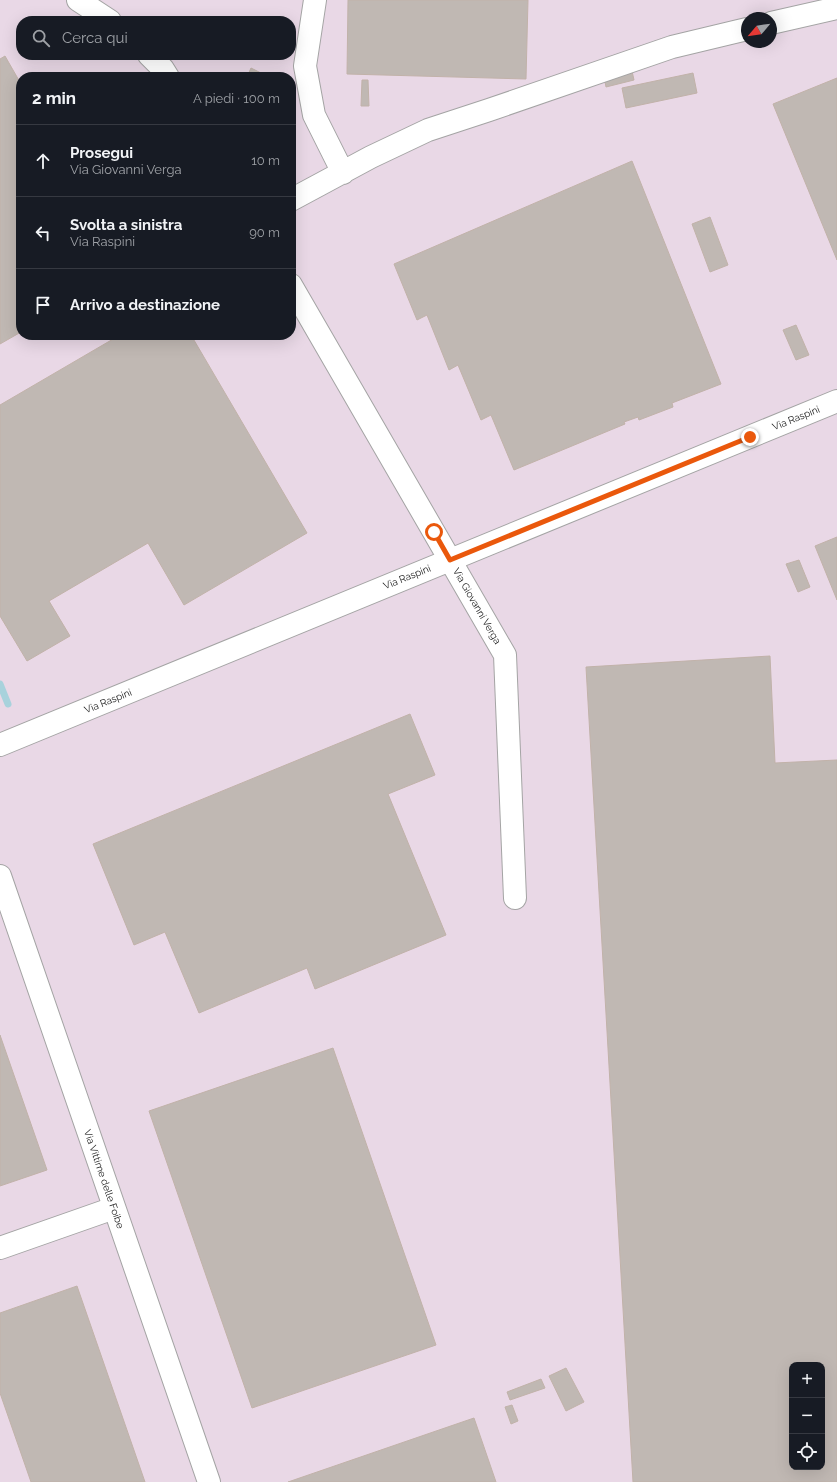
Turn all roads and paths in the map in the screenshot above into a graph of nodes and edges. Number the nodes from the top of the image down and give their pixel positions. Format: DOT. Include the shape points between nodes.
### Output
graph roads {
  1 [pos="78,0"];
  2 [pos="315,0"];
  3 [pos="837,8"];
  4 [pos="102,16"];
  5 [pos="777,22"];
  6 [pos="741,30"];
  7 [pos="154,60"];
  8 [pos="165,72"];
  9 [pos="343,173"];
  10 [pos="296,197"];
  11 [pos="296,294"];
  12 [pos="837,401"];
  13 [pos="450,560"];
  14 [pos="0,745"];
  15 [pos="0,876"];
  16 [pos="515,898"];
  17 [pos="114,1208"];
  18 [pos="0,1248"];
  19 [pos="209,1482"];
  1 -- 4 [label="street"];
  2 -- 9 [label="street" via="305,66 314,115"];
  3 -- 5 [label="street"];
  6 -- 9 [label="street" via="672,47 428,130"];
  7 -- 8 [label="street"];
  9 -- 10 [label="street"];
  11 -- 13 [label="street, Via Giovanni Verga"];
  12 -- 13 [label="street, Via Raspini"];
  13 -- 14 [label="street, Via Raspini"];
  13 -- 16 [label="street, Via Giovanni Verga" via="505,655"];
  15 -- 17 [label="street, Via Vittime delle Foibe"];
  17 -- 18 [label="street"];
  17 -- 19 [label="street, Via Vittime delle Foibe"];
}
